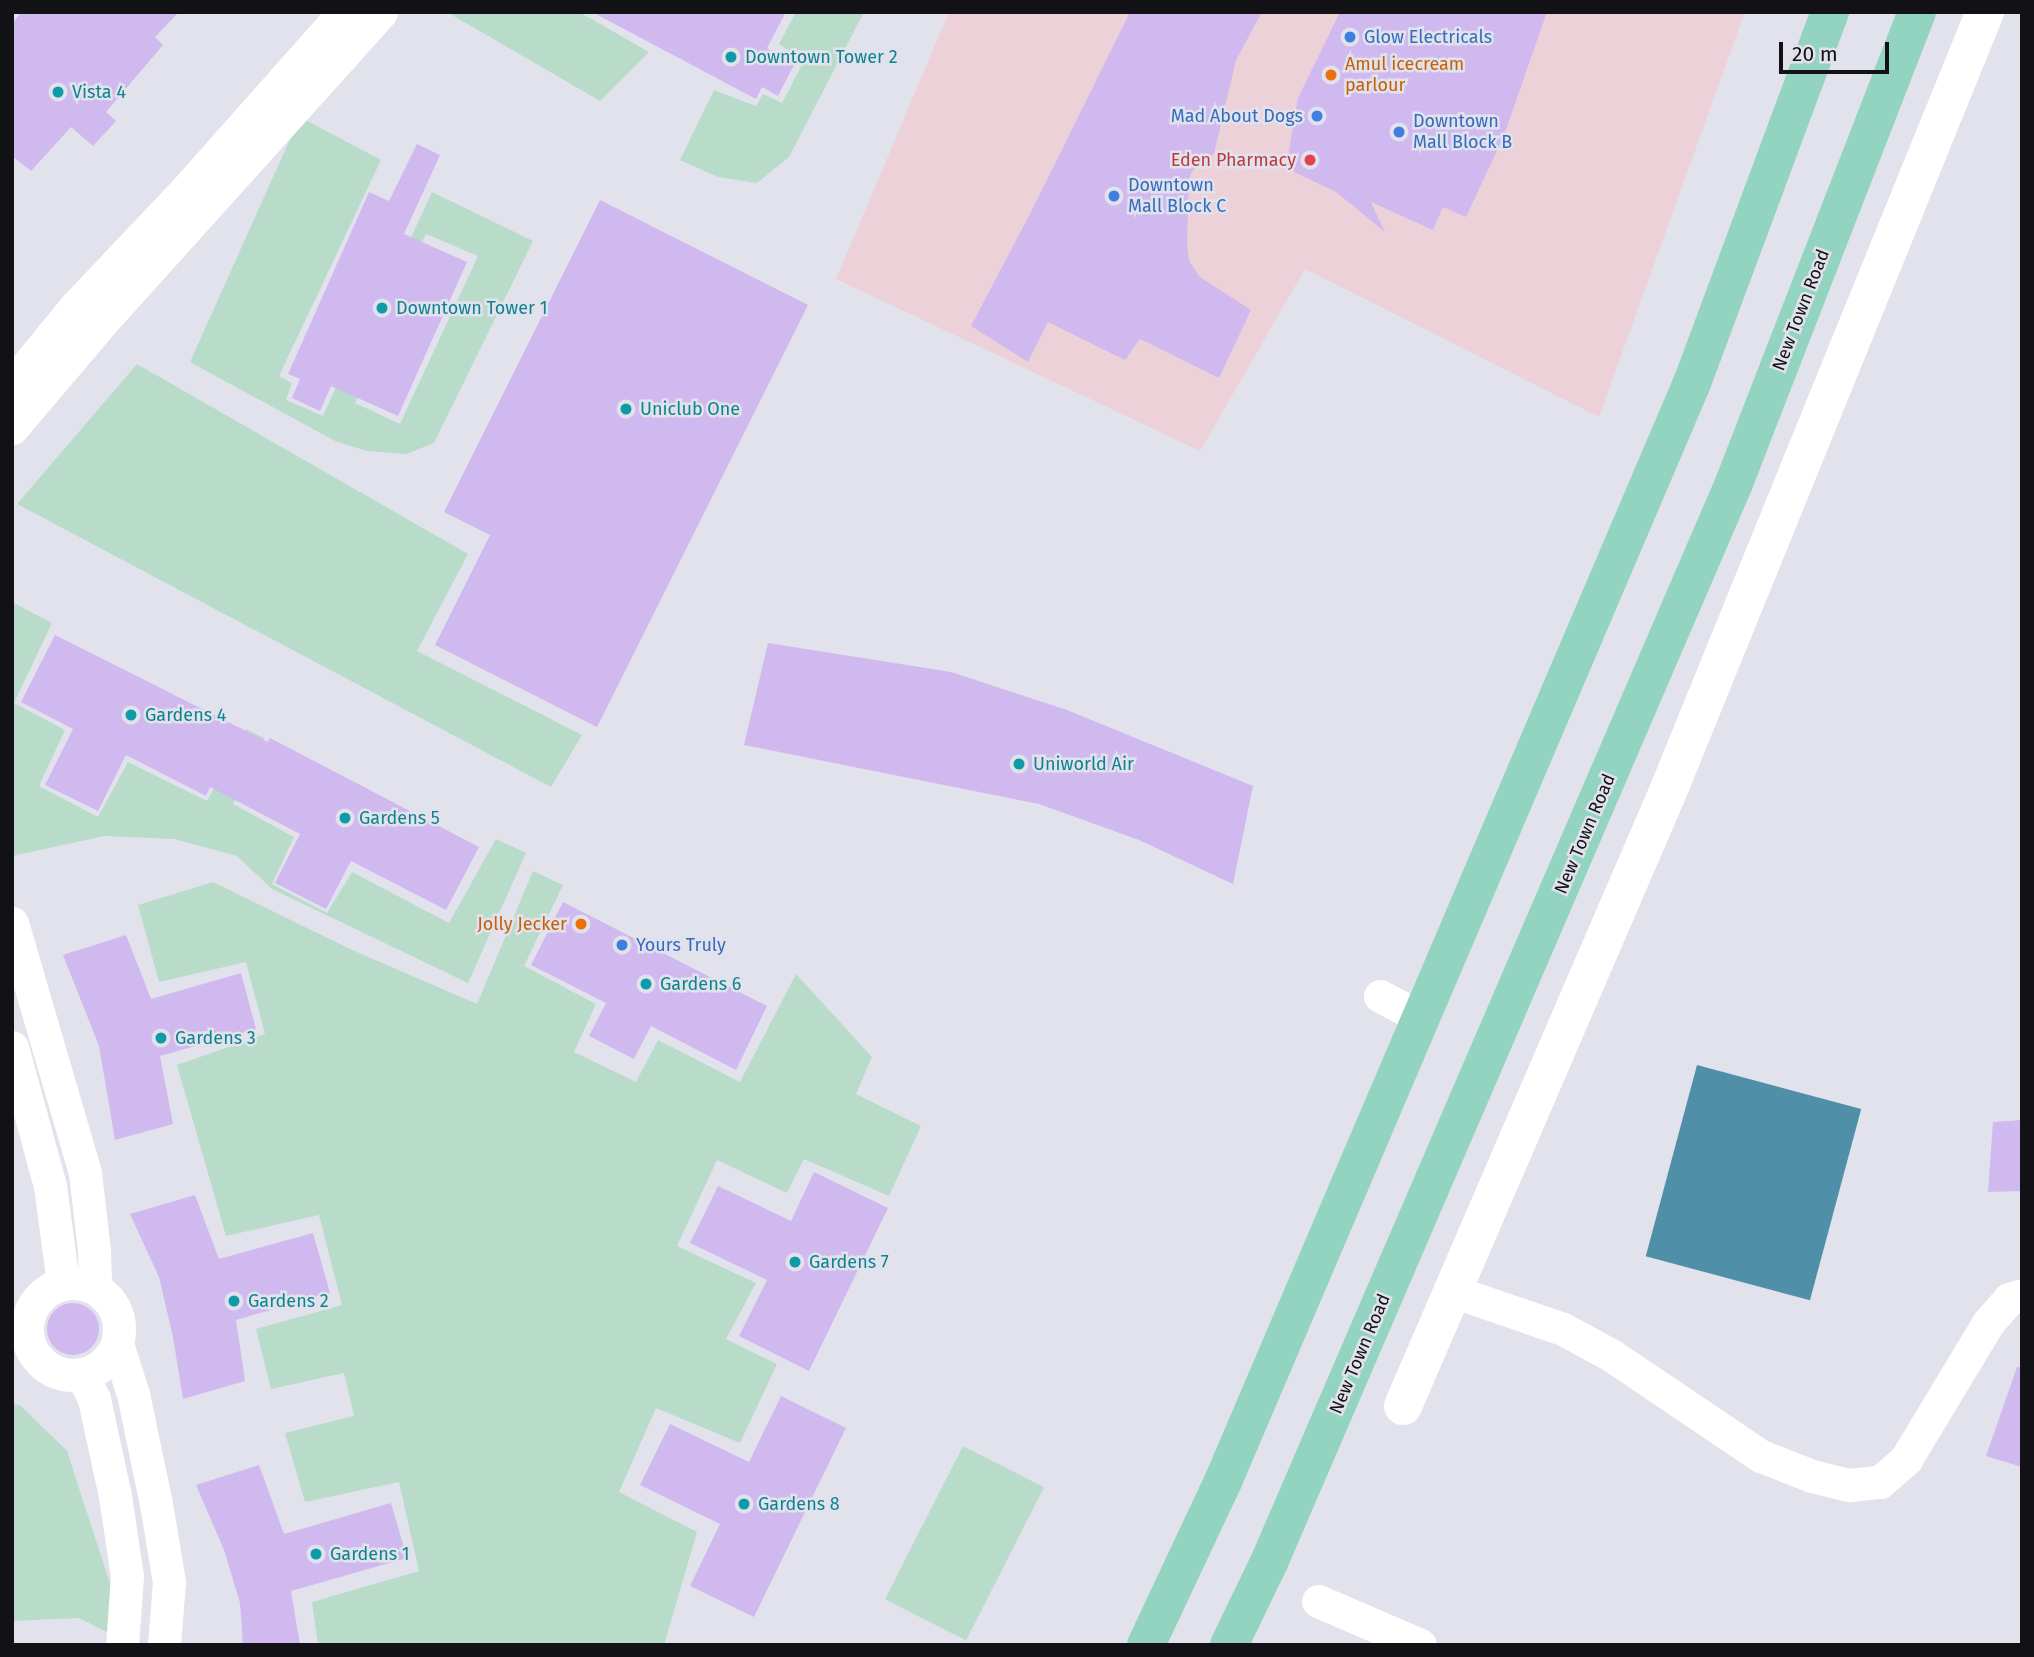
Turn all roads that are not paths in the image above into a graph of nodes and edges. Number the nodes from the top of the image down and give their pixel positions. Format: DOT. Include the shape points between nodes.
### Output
graph roads {
  1 [pos="344,12"];
  2 [pos="381,12"];
  3 [pos="1829,12"];
  4 [pos="1917,12"];
  5 [pos="1985,12"];
  6 [pos="12,384"];
  7 [pos="12,428"];
  8 [pos="12,923"];
  9 [pos="1380,996"];
  10 [pos="1422,1018"];
  11 [pos="12,1047"];
  12 [pos="1452,1291"];
  13 [pos="51,1292"];
  14 [pos="2022,1295"];
  15 [pos="21,1344"];
  16 [pos="117,1344"];
  17 [pos="82,1375"];
  18 [pos="1403,1406"];
  19 [pos="1318,1601"];
  20 [pos="122,1645"];
  21 [pos="164,1645"];
  22 [pos="1146,1645"];
  23 [pos="1229,1645"];
  24 [pos="1420,1645"];
  1 -- 6 [label="street" via="75,307"];
  2 -- 7 [label="street"];
  3 -- 10 [label="main road" via="1692,383"];
  4 -- 23 [label="main road, New Town Road" via="1728,496 1270,1560"];
  5 -- 12 [label="street" via="1667,794"];
  8 -- 13 [label="street" via="85,1173 94,1251"];
  9 -- 10 [label="street"];
  10 -- 22 [label="main road" via="1224,1479"];
  11 -- 13 [label="street" via="50,1186"];
  12 -- 14 [label="street" via="1563,1329 1611,1354 1761,1456 1849,1485 1880,1482 1906,1459 1988,1322 2009,1299"];
  12 -- 18 [label="street"];
  13 -- 15 [label="street" via="28,1315"];
  13 -- 16 [label="street" via="107,1298 116,1312"];
  15 -- 17 [label="street" via="51,1371"];
  16 -- 17 [label="street" via="97,1369"];
  16 -- 21 [label="street" via="133,1394 169,1582"];
  17 -- 20 [label="street" via="94,1399 127,1576"];
  19 -- 24 [label="street"];
}
